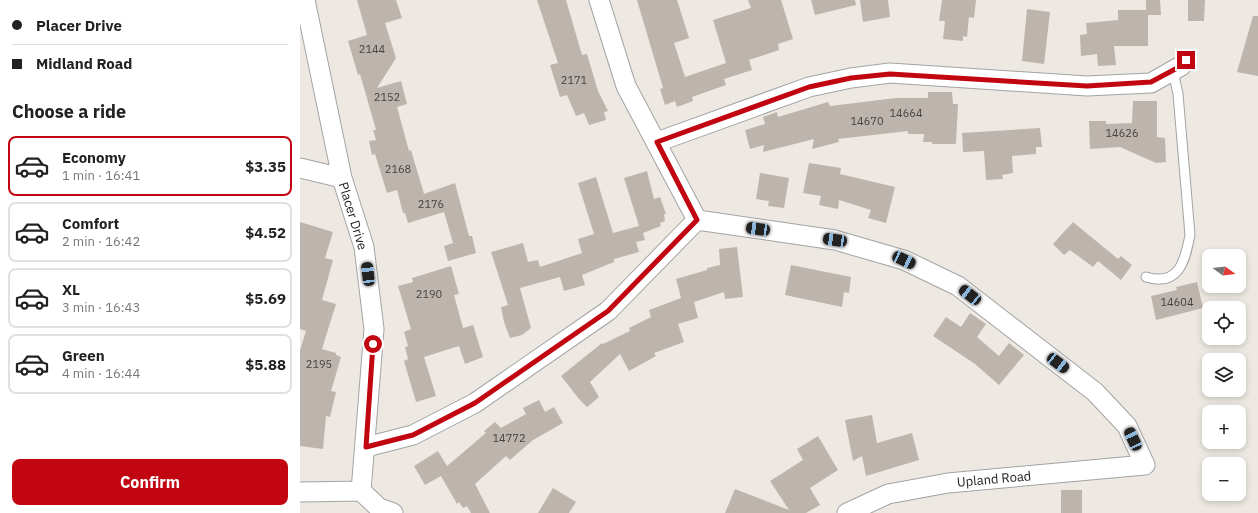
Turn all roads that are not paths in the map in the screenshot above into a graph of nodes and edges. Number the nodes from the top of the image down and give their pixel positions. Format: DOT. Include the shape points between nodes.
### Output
graph roads {
  1 [pos="305,0"];
  2 [pos="599,0"];
  3 [pos="1179,66"];
  4 [pos="657,142"];
  5 [pos="300,168"];
  6 [pos="342,178"];
  7 [pos="697,220"];
  8 [pos="1146,277"];
  9 [pos="366,447"];
  10 [pos="362,491"];
  11 [pos="300,492"];
  12 [pos="393,513"];
  13 [pos="847,513"];
  1 -- 6 [label="street, Placer Drive"];
  2 -- 4 [label="street" via="626,86"];
  3 -- 4 [label="street" via="1151,82 1087,86 890,74 851,78 809,87"];
  3 -- 8 [label="lane" via="1178,94 1190,235 1180,268 1170,278 1157,280"];
  4 -- 7 [label="street"];
  5 -- 6 [label="street"];
  6 -- 9 [label="street, Placer Drive" via="364,247 374,329"];
  7 -- 9 [label="street" via="608,311 475,403 413,435"];
  7 -- 13 [label="street, Upland Road" via="835,240 904,260 958,286 1095,392 1127,426 1145,465 948,483 888,494"];
  9 -- 10 [label="street, Placer Drive"];
  10 -- 11 [label="street"];
  10 -- 12 [label="street" via="379,508"];
}
